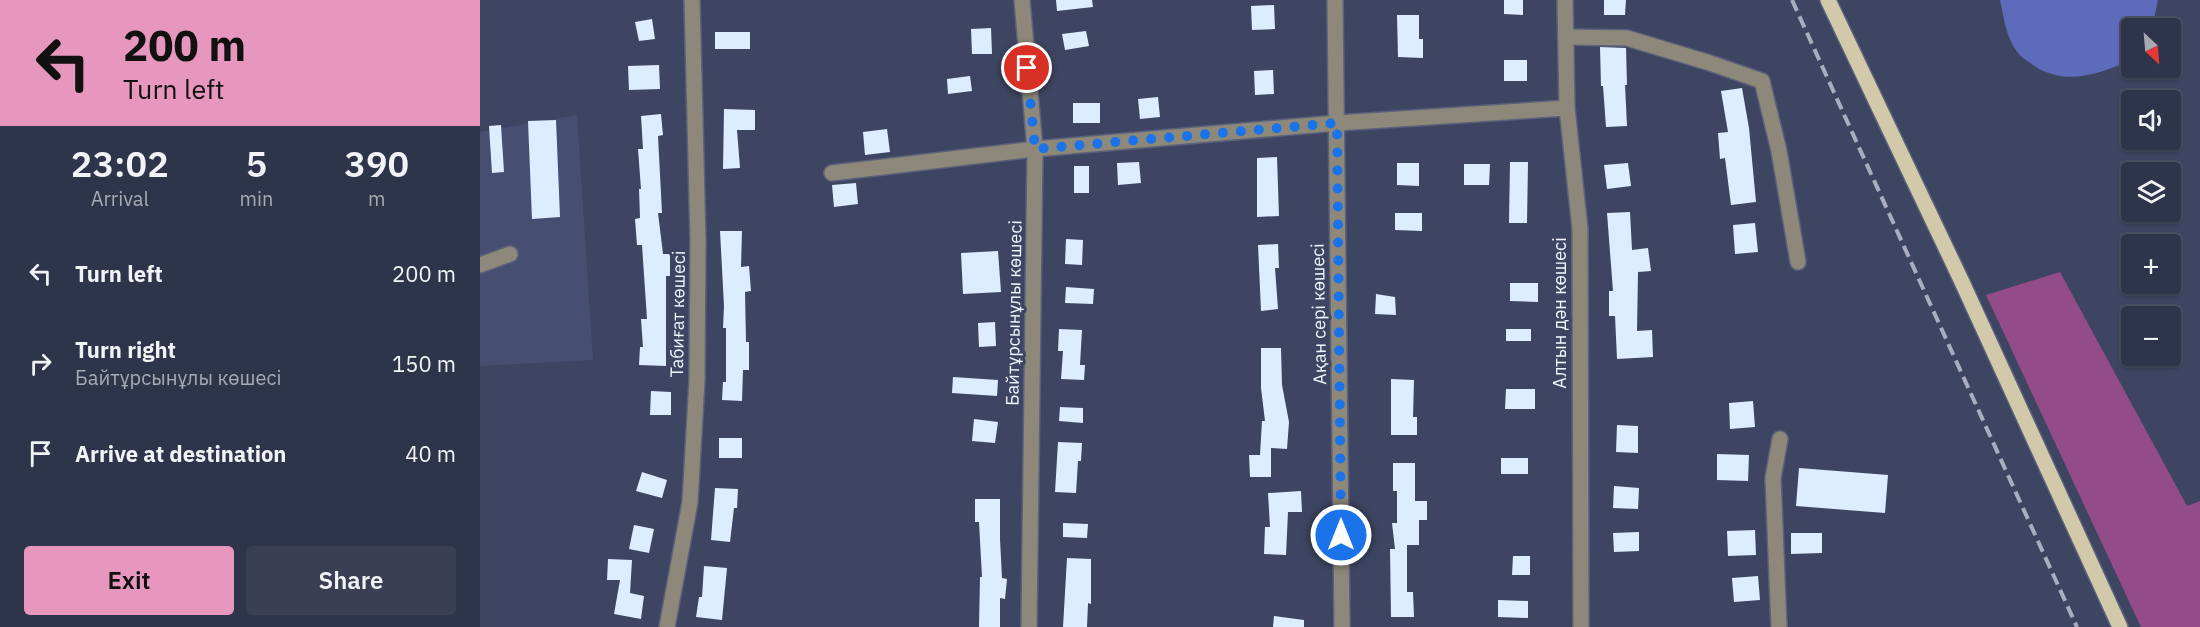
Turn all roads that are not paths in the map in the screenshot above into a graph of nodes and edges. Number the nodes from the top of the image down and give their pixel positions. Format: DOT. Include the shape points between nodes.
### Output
graph roads {
  1 [pos="692,0"];
  2 [pos="1022,0"];
  3 [pos="1335,0"];
  4 [pos="1565,0"];
  5 [pos="1828,0"];
  6 [pos="1566,37"];
  7 [pos="1567,108"];
  8 [pos="1337,123"];
  9 [pos="1035,149"];
  10 [pos="832,173"];
  11 [pos="510,254"];
  12 [pos="1798,262"];
  13 [pos="480,265"];
  14 [pos="1780,439"];
  15 [pos="667,627"];
  16 [pos="1029,627"];
  17 [pos="1342,627"];
  18 [pos="1581,627"];
  19 [pos="1779,627"];
  20 [pos="2120,627"];
  1 -- 15 [label="street, Табиғат көшесі" via="699,240 697,380 690,502"];
  2 -- 9 [label="street, Байтұрсынұлы көшесі"];
  3 -- 8 [label="street, Ақан сері көшесі"];
  4 -- 6 [label="street, Алтын дән көшесі"];
  5 -- 20 [label="main road"];
  6 -- 7 [label="street, Алтын дән көшесі"];
  6 -- 12 [label="street" via="1627,38 1762,81 1779,151"];
  7 -- 8 [label="street"];
  7 -- 18 [label="street, Алтын дән көшесі" via="1580,230"];
  8 -- 9 [label="street"];
  8 -- 17 [label="street, Ақан сері көшесі"];
  9 -- 10 [label="street"];
  9 -- 16 [label="street, Байтұрсынұлы көшесі"];
  11 -- 13 [label="street"];
  14 -- 19 [label="street" via="1773,478"];
}
